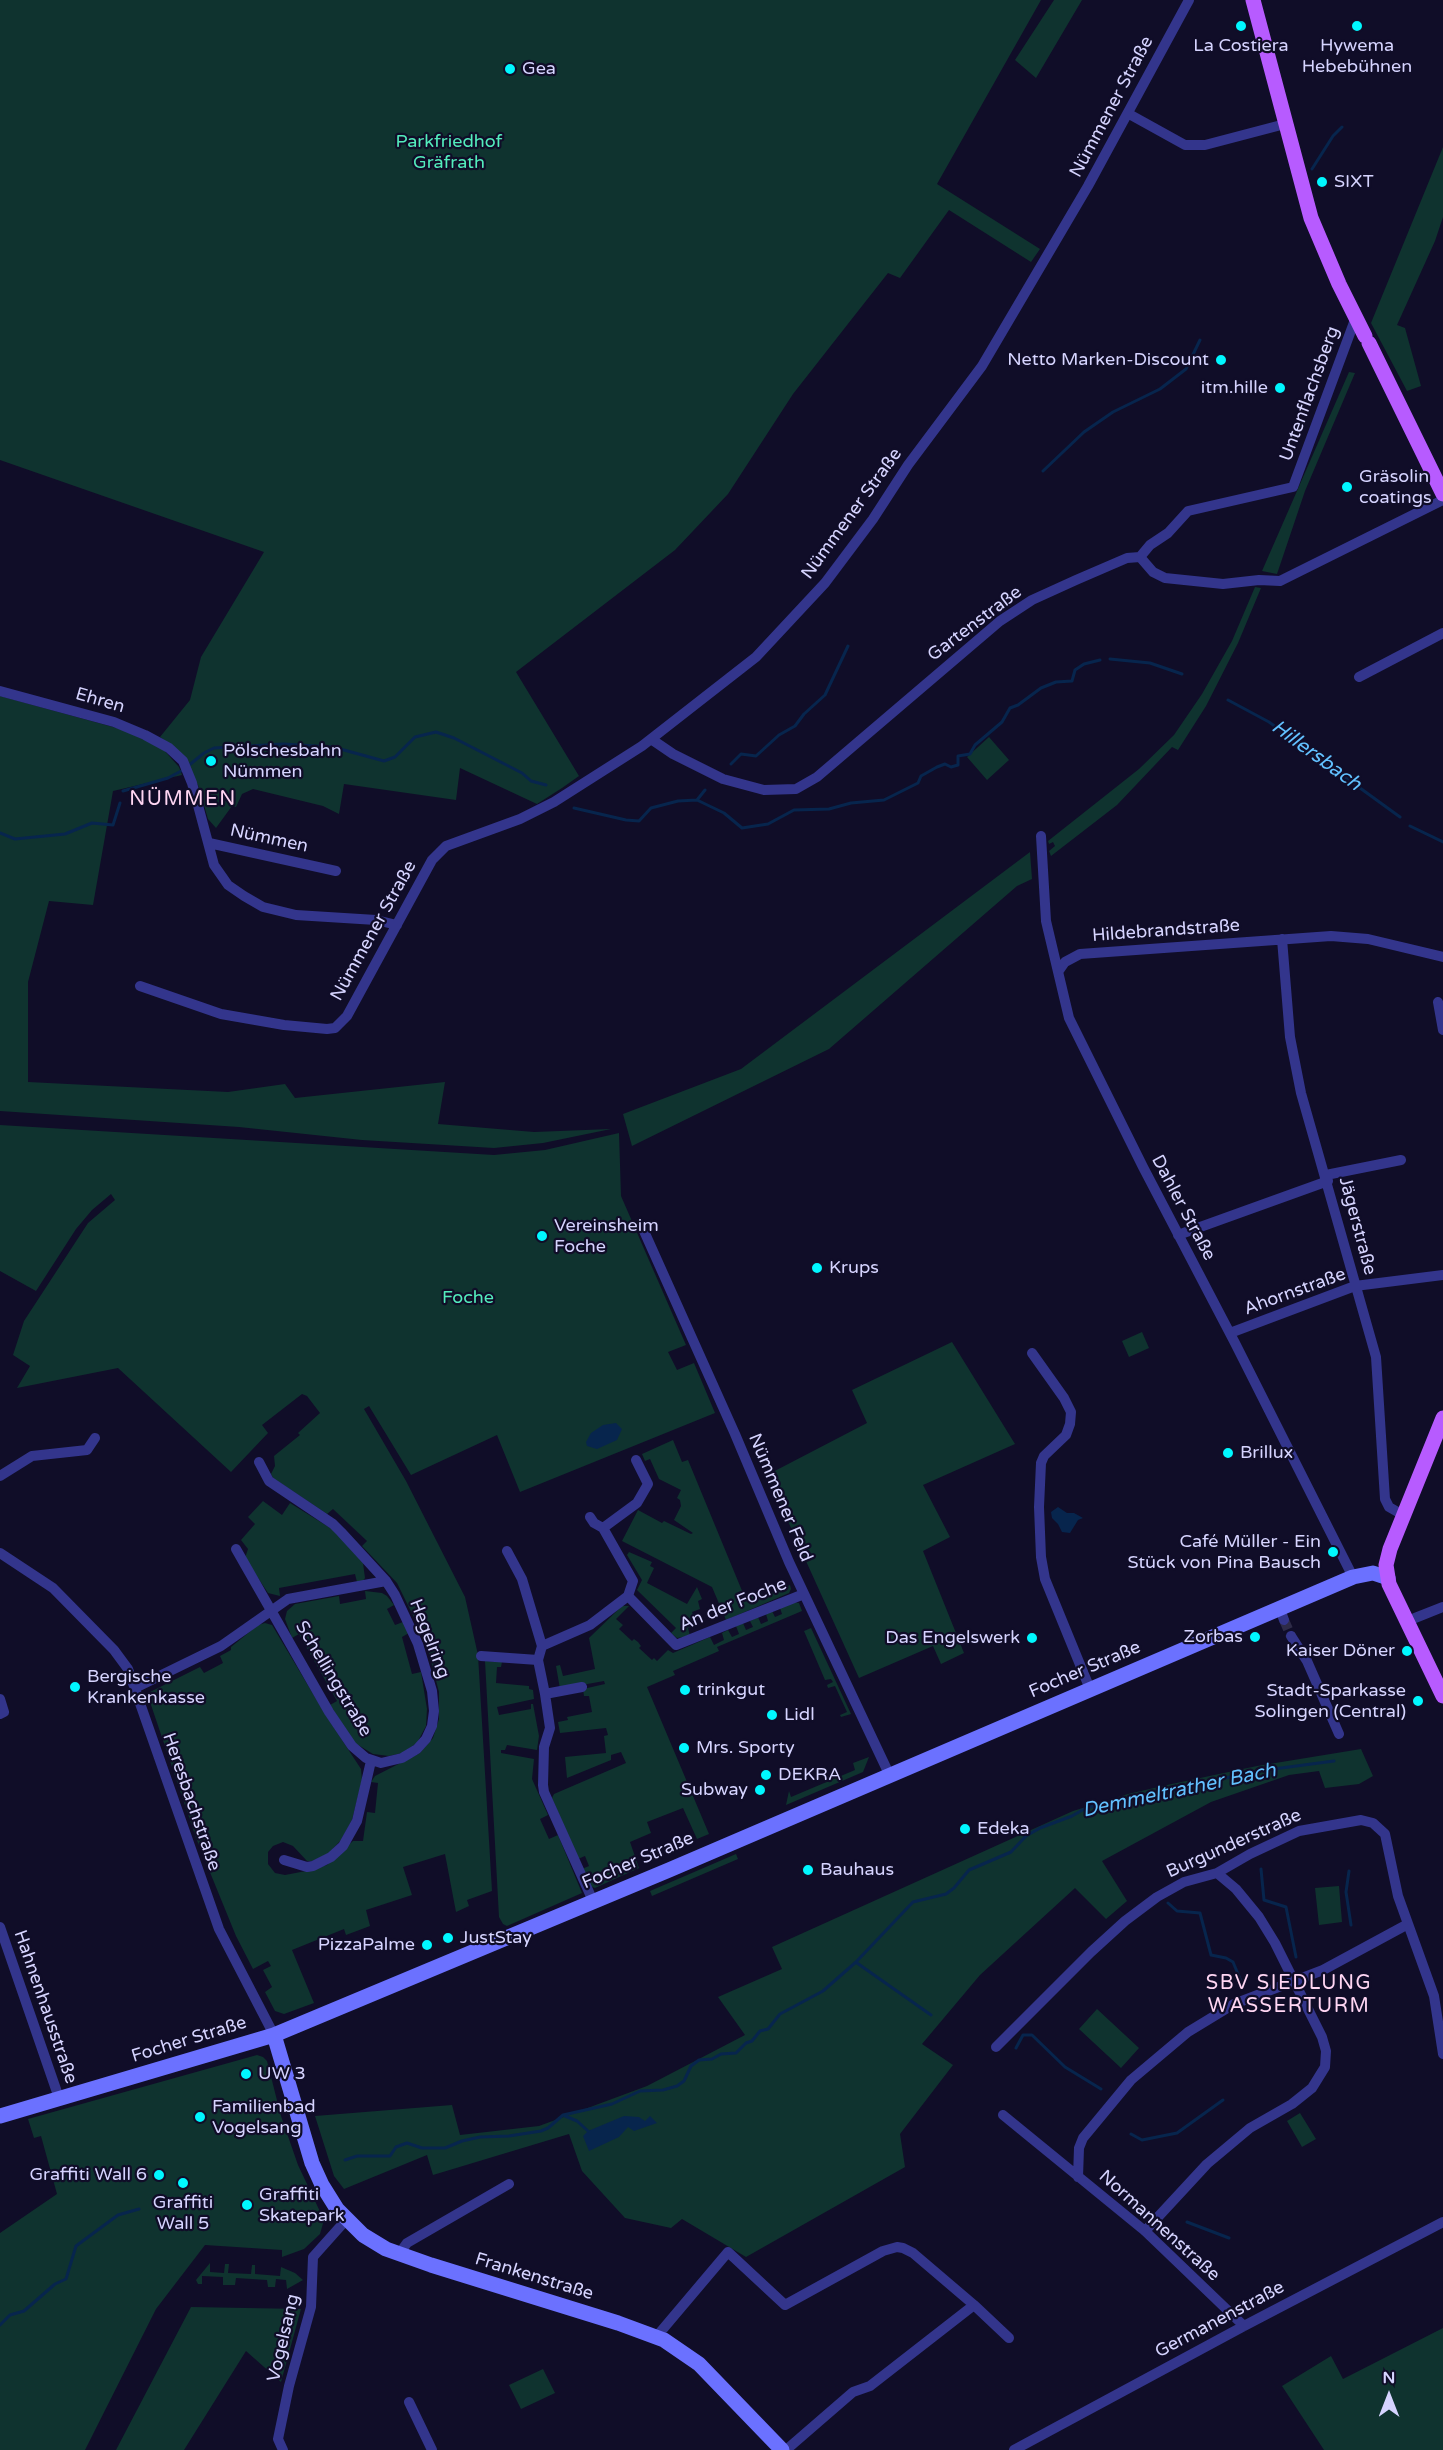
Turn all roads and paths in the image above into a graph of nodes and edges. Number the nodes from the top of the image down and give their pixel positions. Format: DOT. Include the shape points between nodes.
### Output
graph roads {
  1 [pos="1189,0"];
  2 [pos="1253,0"];
  3 [pos="1128,114"];
  4 [pos="1285,124"];
  5 [pos="1356,317"];
  6 [pos="1443,494"];
  7 [pos="1443,500"];
  8 [pos="1140,556"];
  9 [pos="1443,633"];
  10 [pos="1359,677"];
  11 [pos="0,691"];
  12 [pos="651,739"];
  13 [pos="185,765"];
  14 [pos="1041,836"];
  15 [pos="210,843"];
  16 [pos="336,871"];
  17 [pos="397,926"];
  18 [pos="1282,939"];
  19 [pos="1443,957"];
  20 [pos="1058,972"];
  21 [pos="140,986"];
  22 [pos="1438,1002"];
  23 [pos="1443,1030"];
  24 [pos="1401,1160"];
  25 [pos="1327,1178"];
  26 [pos="644,1231"];
  27 [pos="1178,1235"];
  28 [pos="1443,1275"];
  29 [pos="1355,1286"];
  30 [pos="1230,1333"];
  31 [pos="1032,1353"];
  32 [pos="1443,1418"];
  33 [pos="96,1438"];
  34 [pos="636,1460"];
  35 [pos="259,1462"];
  36 [pos="0,1476"];
  37 [pos="1403,1515"];
  38 [pos="590,1517"];
  39 [pos="603,1528"];
  40 [pos="1390,1549"];
  41 [pos="236,1550"];
  42 [pos="507,1551"];
  43 [pos="0,1553"];
  44 [pos="1357,1576"];
  45 [pos="1388,1578"];
  46 [pos="386,1581"];
  47 [pos="1401,1590"];
  48 [pos="804,1594"];
  49 [pos="628,1596"];
  50 [pos="1443,1607"];
  51 [pos="272,1609"];
  52 [pos="1414,1618"];
  53 [pos="1291,1636"];
  54 [pos="542,1646"];
  55 [pos="481,1656"];
  56 [pos="538,1660"];
  57 [pos="1443,1674"];
  58 [pos="582,1687"];
  59 [pos="135,1688"];
  60 [pos="1090,1689"];
  61 [pos="545,1694"];
  62 [pos="1443,1696"];
  63 [pos="0,1699"];
  64 [pos="0,1714"];
  65 [pos="1339,1734"];
  66 [pos="371,1761"];
  67 [pos="890,1776"];
  68 [pos="284,1860"];
  69 [pos="1217,1873"];
  70 [pos="593,1901"];
  71 [pos="1408,1924"];
  72 [pos="0,1927"];
  73 [pos="1295,1981"];
  74 [pos="274,2035"];
  75 [pos="996,2047"];
  76 [pos="1443,2054"];
  77 [pos="59,2098"];
  78 [pos="1003,2115"];
  79 [pos="0,2116"];
  80 [pos="1078,2177"];
  81 [pos="509,2184"];
  82 [pos="346,2220"];
  83 [pos="1443,2222"];
  84 [pos="1144,2231"];
  85 [pos="399,2254"];
  86 [pos="974,2305"];
  87 [pos="1244,2326"];
  88 [pos="657,2336"];
  89 [pos="1009,2338"];
  90 [pos="409,2402"];
  91 [pos="278,2439"];
  92 [pos="274,2450"];
  93 [pos="283,2450"];
  94 [pos="432,2450"];
  95 [pos="784,2450"];
  96 [pos="1014,2450"];
  1 -- 3 [label="street, Nümmener Straße"];
  2 -- 4 [label="main road"];
  3 -- 4 [label="street" via="1185,145 1205,145"];
  3 -- 12 [label="street, Nümmener Straße" via="982,366 825,584 756,657"];
  4 -- 5 [label="main road" via="1314,227"];
  5 -- 6 [label="main road"];
  5 -- 8 [label="street, Untenflachsberg" via="1293,486 1188,511"];
  7 -- 8 [label="street" via="1280,581 1223,585 1165,578 1153,572"];
  8 -- 12 [label="street, Gartenstraße" via="1127,558 1041,596 1000,621 817,777 796,789 764,790 723,779"];
  9 -- 10 [label="street"];
  11 -- 13 [label="street, Ehren" via="114,722 160,742"];
  12 -- 17 [label="street, Nümmener Straße" via="554,802 446,846 432,860"];
  13 -- 15 [label="street, Nümmen"];
  14 -- 20 [label="street, Dahler Straße" via="1046,921"];
  15 -- 16 [label="street, Nümmen"];
  15 -- 17 [label="street" via="214,865 222,878 263,907 296,915 376,920"];
  17 -- 21 [label="street, Nümmener Straße" via="344,1021 335,1028 221,1014"];
  18 -- 19 [label="street, Hildebrandstraße" via="1353,937"];
  18 -- 20 [label="street, Hildebrandstraße" via="1080,954 1065,962"];
  18 -- 25 [label="street, Jägerstraße" via="1290,1036 1301,1093"];
  20 -- 27 [label="street, Dahler Straße" via="1070,1018"];
  22 -- 23 [label="street"];
  24 -- 25 [label="street"];
  25 -- 27 [label="street"];
  25 -- 29 [label="street, Jägerstraße"];
  26 -- 48 [label="street, Nümmener Feld"];
  27 -- 30 [label="street, Dahler Straße"];
  28 -- 29 [label="street, Ahornstraße"];
  29 -- 30 [label="street, Ahornstraße"];
  29 -- 37 [label="street, Jägerstraße" via="1376,1357 1385,1499 1389,1507"];
  30 -- 44 [label="street, Dahler Straße"];
  31 -- 60 [label="street" via="1071,1412 1066,1435 1041,1463 1041,1557"];
  32 -- 37 [label="main road"];
  33 -- 36 [label="street" via="87,1450 32,1456"];
  34 -- 39 [label="street" via="648,1484 636,1503"];
  35 -- 46 [label="street, Hegelring" via="269,1481 333,1524"];
  37 -- 40 [label="main road"];
  38 -- 39 [label="street"];
  39 -- 49 [label="street" via="633,1581"];
  40 -- 44 [label="main road, Focher Straße"];
  40 -- 45 [label="main road"];
  40 -- 47 [label="main road"];
  41 -- 51 [label="street, Schellingstraße"];
  42 -- 54 [label="street" via="522,1579"];
  43 -- 59 [label="street, Heresbachstraße" via="43,1579 75,1610 119,1656"];
  44 -- 45 [label="main road" via="1373,1573"];
  44 -- 60 [label="main road, Focher Straße" via="1282,1614"];
  45 -- 47 [label="main road"];
  45 -- 62 [label="main road"];
  46 -- 51 [label="street" via="288,1599"];
  46 -- 66 [label="street, Hegelring" via="420,1652 434,1711 432,1726 417,1749 398,1759"];
  47 -- 52 [label="main road"];
  48 -- 49 [label="street, An der Foche" via="676,1645"];
  48 -- 67 [label="street, Nümmener Feld"];
  49 -- 54 [label="street" via="590,1625"];
  50 -- 52 [label="street"];
  51 -- 59 [label="street" via="221,1646"];
  51 -- 66 [label="street, Schellingstraße" via="340,1729 352,1746"];
  52 -- 57 [label="main road"];
  53 -- 65 [label="street" via="1307,1661"];
  54 -- 56 [label="street"];
  55 -- 56 [label="street"];
  56 -- 61 [label="street"];
  58 -- 61 [label="street"];
  59 -- 74 [label="street, Heresbachstraße" via="219,1929"];
  60 -- 67 [label="main road, Focher Straße"];
  61 -- 70 [label="street" via="550,1728 544,1747 544,1792"];
  63 -- 64 [label="street" via="4,1712"];
  66 -- 68 [label="street" via="357,1821 343,1846 313,1866"];
  67 -- 70 [label="main road, Focher Straße"];
  69 -- 71 [label="street, Burgunderstraße" via="1307,1828 1350,1821 1373,1823 1384,1834"];
  69 -- 73 [label="street" via="1259,1917"];
  69 -- 75 [label="street, Burgunderstraße" via="1184,1882 1140,1909"];
  70 -- 74 [label="main road, Focher Straße"];
  71 -- 73 [label="street, Normannenstraße"];
  71 -- 76 [label="street, Burgunderstraße" via="1434,1996"];
  72 -- 77 [label="street, Hahnenhausstraße"];
  73 -- 80 [label="street, Normannenstraße" via="1219,2012 1188,2032 1131,2080 1083,2138"];
  73 -- 84 [label="street" via="1326,2051 1319,2081 1292,2104 1250,2128 1207,2164"];
  74 -- 77 [label="main road, Focher Straße"];
  74 -- 82 [label="main road, Frankenstraße" via="312,2163"];
  77 -- 79 [label="main road, Focher Straße"];
  78 -- 80 [label="street, Normannenstraße"];
  80 -- 84 [label="street, Normannenstraße"];
  81 -- 85 [label="street" via="407,2243"];
  82 -- 85 [label="main road, Frankenstraße" via="363,2235"];
  82 -- 91 [label="street, Vogelsang" via="312,2257 311,2307"];
  83 -- 87 [label="street, Germanenstraße"];
  84 -- 87 [label="street, Normannenstraße"];
  85 -- 88 [label="main road, Frankenstraße"];
  86 -- 88 [label="street" via="903,2248 883,2251 785,2305 728,2252"];
  86 -- 89 [label="street"];
  86 -- 95 [label="street, Frankenstraße" via="870,2386 853,2392"];
  87 -- 96 [label="street, Germanenstraße"];
  88 -- 95 [label="main road, Frankenstraße" via="699,2364"];
  90 -- 94 [label="street"];
  91 -- 92 [label="street, Vogelsang"];
  91 -- 93 [label="street"];
}
